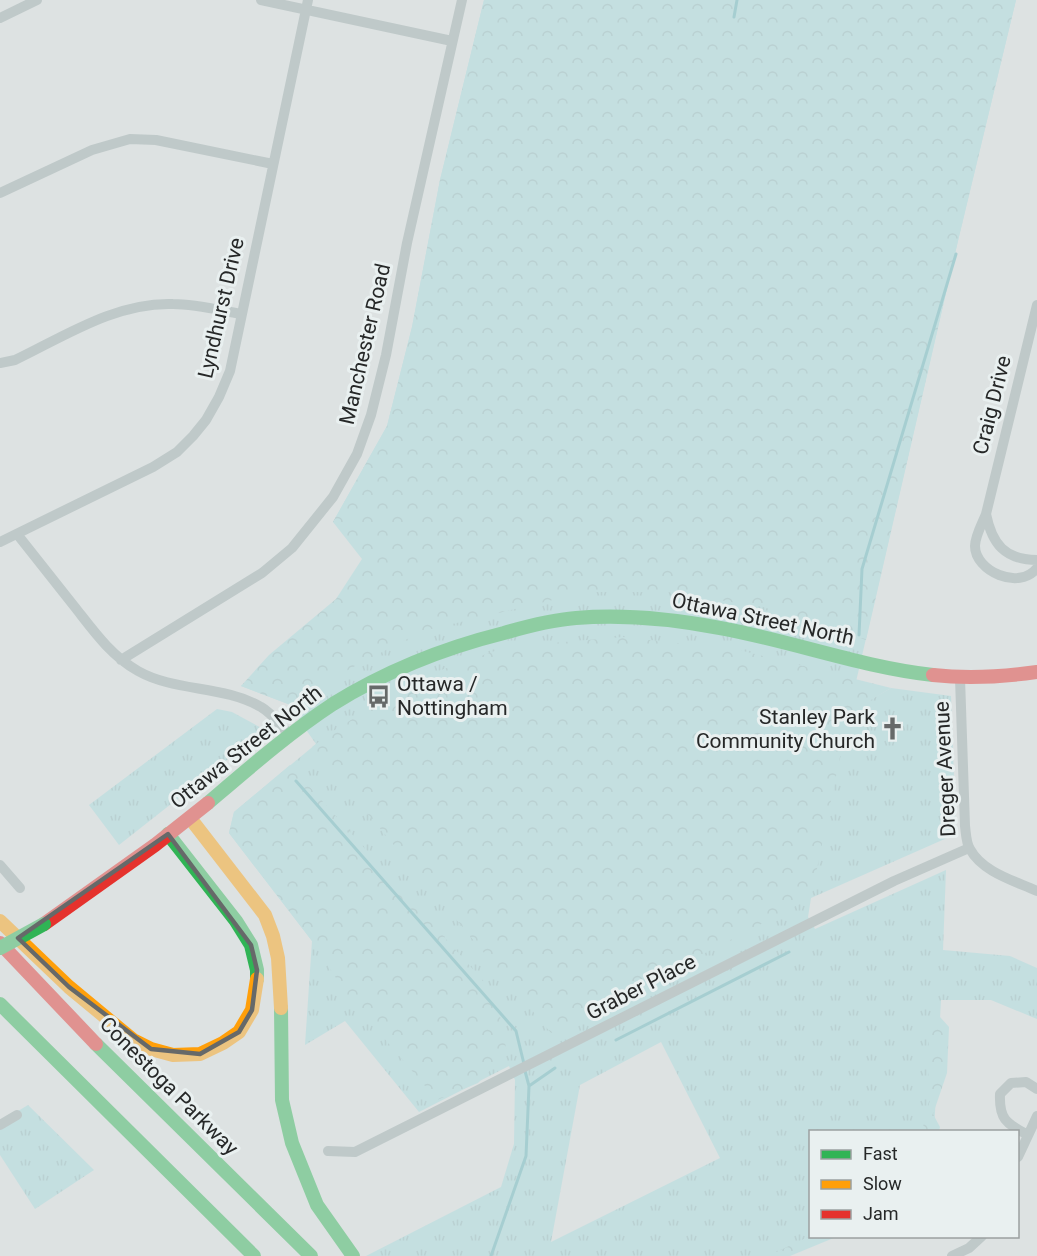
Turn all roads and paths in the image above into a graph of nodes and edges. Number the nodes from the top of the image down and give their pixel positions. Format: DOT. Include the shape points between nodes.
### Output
graph roads {
  1 [pos="37,0"];
  2 [pos="261,0"];
  3 [pos="462,0"];
  4 [pos="307,5"];
  5 [pos="0,18"];
  6 [pos="452,41"];
  7 [pos="273,164"];
  8 [pos="0,193"];
  9 [pos="1037,305"];
  10 [pos="241,314"];
  11 [pos="0,363"];
  12 [pos="986,514"];
  13 [pos="17,534"];
  14 [pos="0,542"];
  15 [pos="1037,560"];
  16 [pos="1037,568"];
  17 [pos="121,660"];
  18 [pos="1037,672"];
  19 [pos="960,678"];
  20 [pos="290,735"];
  21 [pos="190,818"];
  22 [pos="168,834"];
  23 [pos="969,848"];
  24 [pos="0,866"];
  25 [pos="20,888"];
  26 [pos="1037,891"];
  27 [pos="0,921"];
  28 [pos="0,943"];
  29 [pos="0,948"];
  30 [pos="0,1004"];
  31 [pos="1037,1089"];
  32 [pos="16,1115"];
  33 [pos="1037,1116"];
  34 [pos="0,1125"];
  35 [pos="1018,1130"];
  36 [pos="1019,1130"];
  37 [pos="1026,1134"];
  38 [pos="328,1151"];
  39 [pos="1019,1152"];
  40 [pos="980,1238"];
  41 [pos="254,1256"];
  42 [pos="311,1256"];
  43 [pos="353,1256"];
  44 [pos="952,1256"];
  1 -- 5 [label="street"];
  2 -- 4 [label="street"];
  3 -- 6 [label="street, Manchester Road"];
  4 -- 6 [label="street"];
  4 -- 7 [label="street, Lyndhurst Drive"];
  6 -- 17 [label="street, Manchester Road" via="386,355 357,454 333,497 292,548 262,573"];
  7 -- 8 [label="street" via="156,140 129,139 92,150"];
  7 -- 10 [label="street, Lyndhurst Drive"];
  9 -- 12 [label="street, Craig Drive"];
  10 -- 11 [label="street" via="174,303 135,306 15,360"];
  10 -- 13 [label="street, Lyndhurst Drive" via="224,385 212,409 177,452"];
  12 -- 15 [label="street" via="996,544 1023,560"];
  12 -- 16 [label="street, Craig Drive" via="974,545 985,564 994,573 1008,578 1021,578"];
  13 -- 14 [label="street, Lyndhurst Drive"];
  13 -- 17 [label="street"];
  17 -- 20 [label="street" via="160,680 230,694 250,702 270,714"];
  18 -- 19 [label="main road, Ottawa Street North"];
  19 -- 20 [label="main road, Ottawa Street North" via="898,669 734,630 672,620 556,620 473,640 399,668 334,704"];
  19 -- 23 [label="street, Dreger Avenue"];
  20 -- 21 [label="main road, Ottawa Street North"];
  21 -- 22 [label="main road, Ottawa Street North"];
  21 -- 43 [label="main road" via="265,915 273,932 279,959 282,1102 298,1162 322,1214"];
  22 -- 27 [label="main road" via="251,945 257,970 252,1010 239,1032 223,1043 200,1054 173,1055 133,1040 69,987"];
  22 -- 29 [label="main road, Ottawa Street North, bridge" via="45,924"];
  23 -- 26 [label="street, Dreger Avenue" via="1002,876"];
  23 -- 38 [label="street, Graber Place" via="894,881 356,1152"];
  24 -- 25 [label="street"];
  28 -- 42 [label="main road, Conestoga Parkway" via="83,1031"];
  30 -- 41 [label="main road"];
  31 -- 35 [label="street" via="1026,1082 1011,1083 1000,1094 999,1109 1007,1124"];
  32 -- 34 [label="street"];
  33 -- 37 [label="street"];
  36 -- 37 [label="street"];
  37 -- 39 [label="street"];
  40 -- 44 [label="street"];
}
